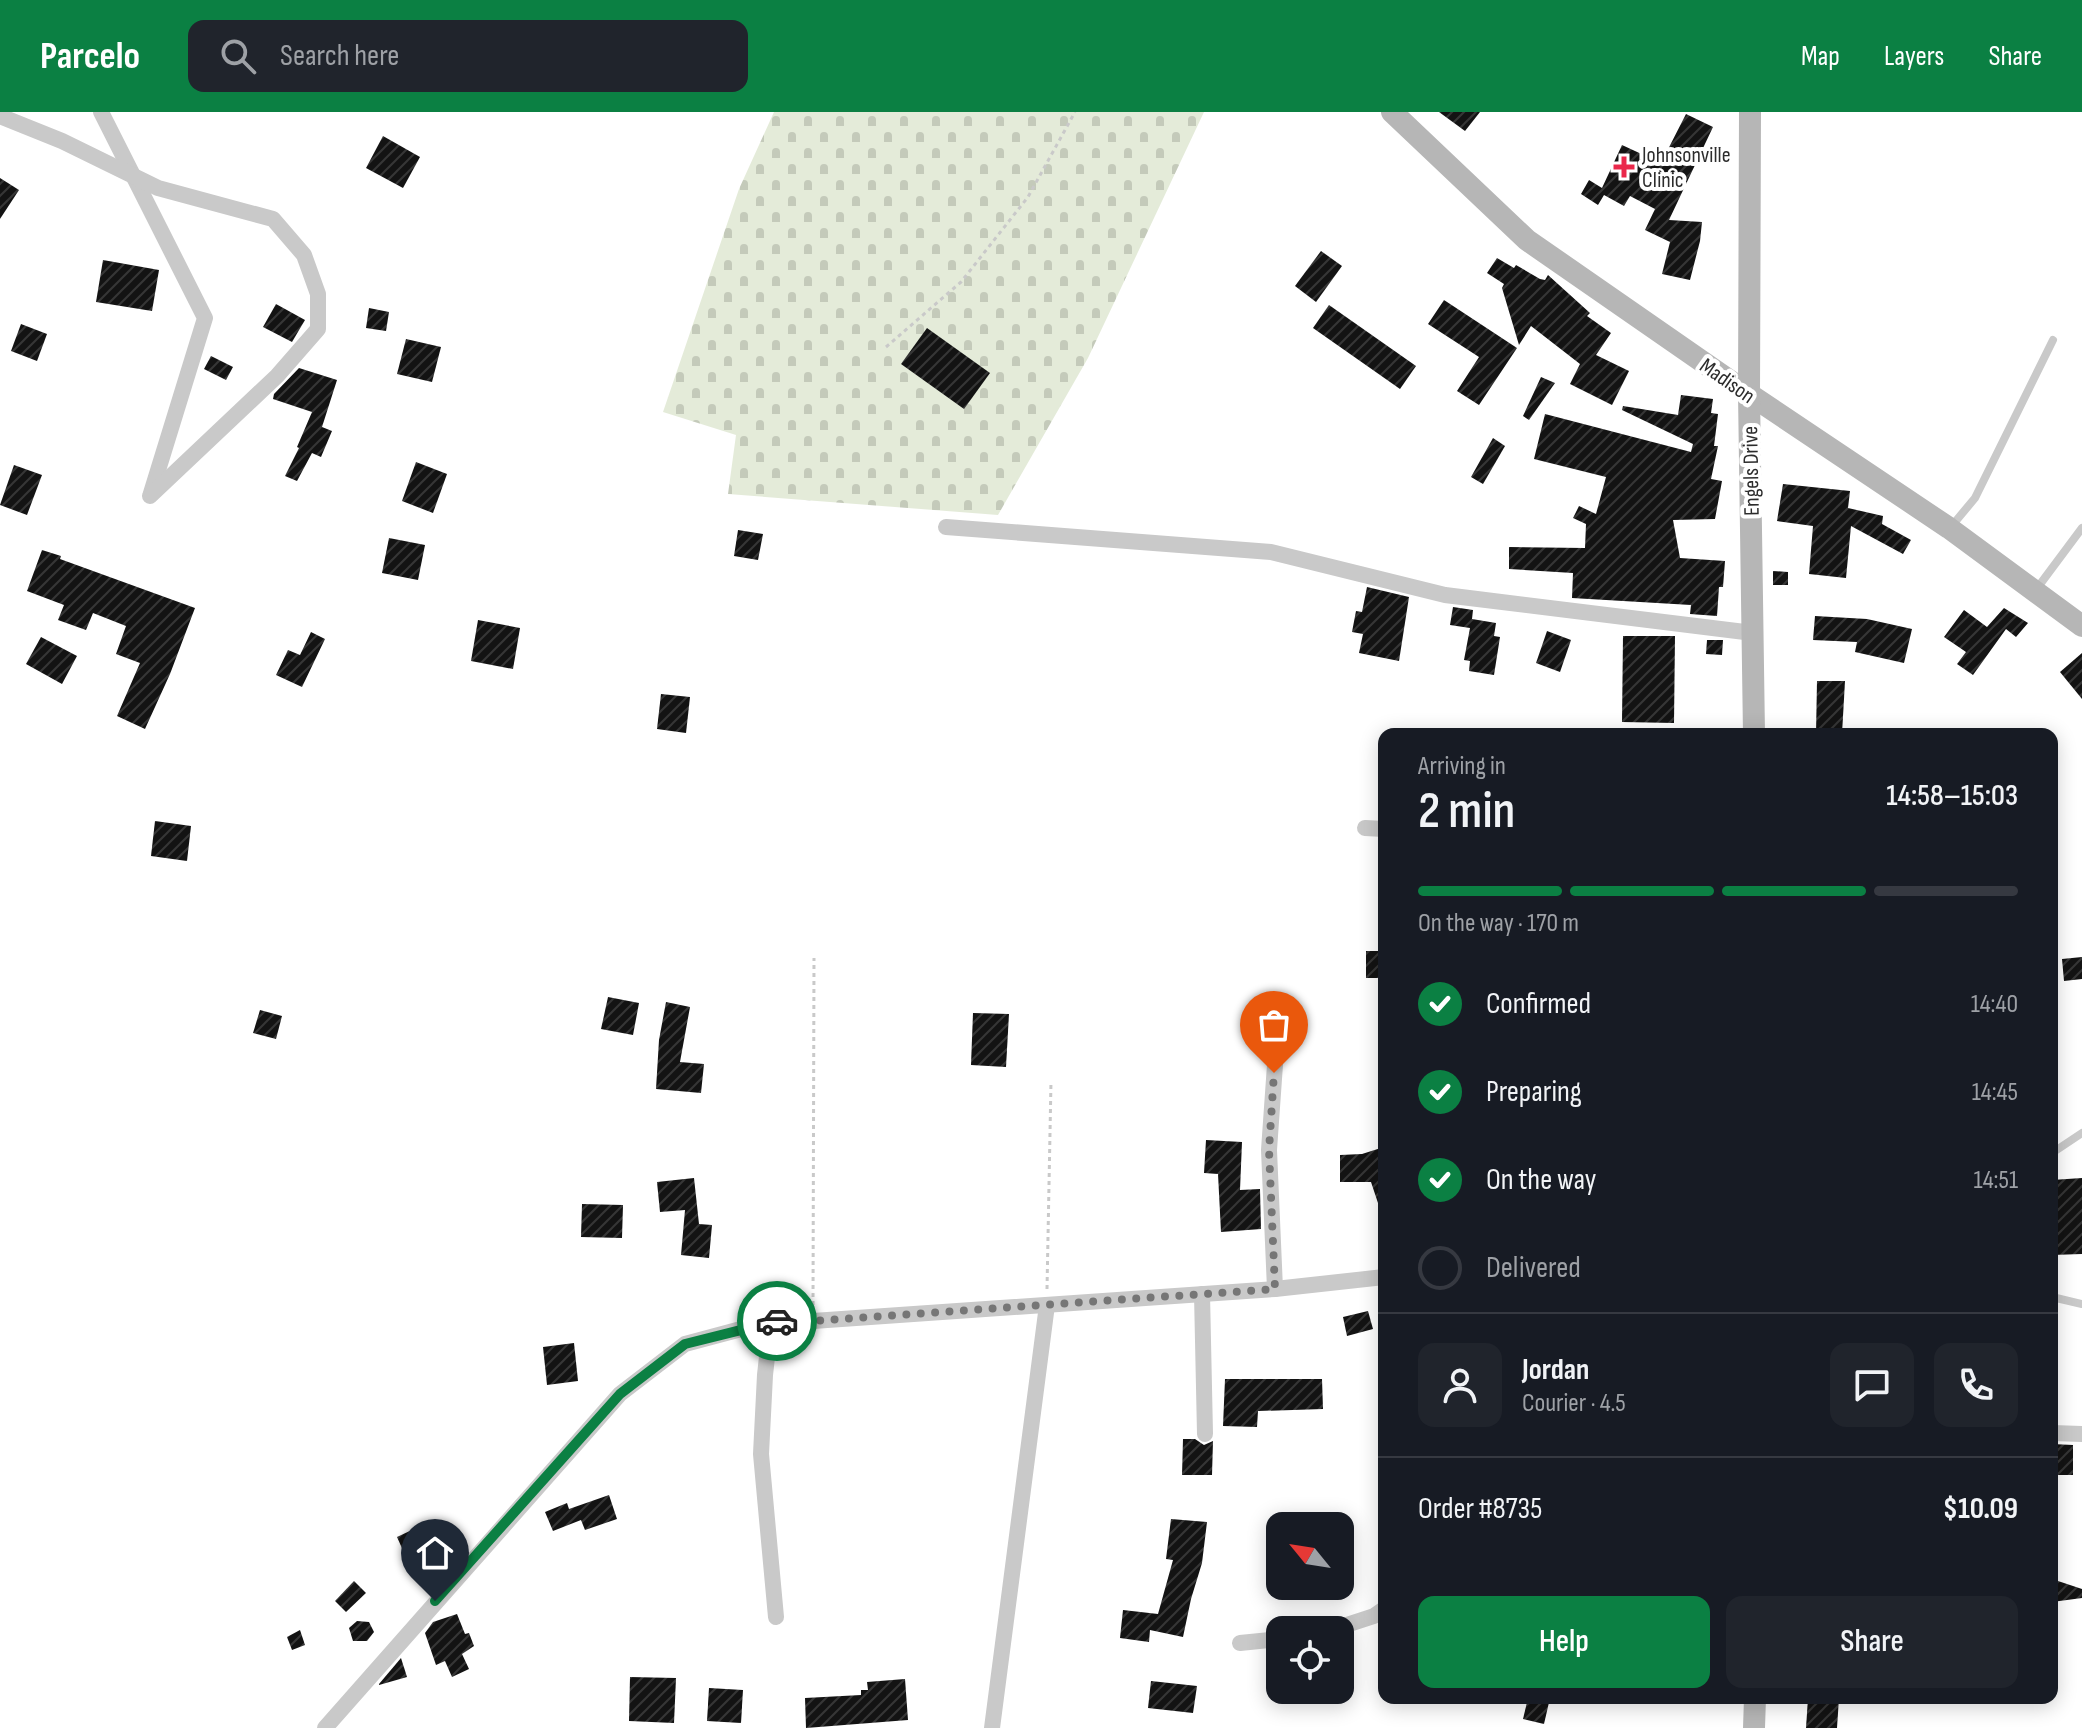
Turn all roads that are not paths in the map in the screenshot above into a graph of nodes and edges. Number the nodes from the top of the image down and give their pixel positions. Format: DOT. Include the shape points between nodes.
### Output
graph roads {
  1 [pos="101,112"];
  2 [pos="1392,112"];
  3 [pos="1750,112"];
  4 [pos="0,116"];
  5 [pos="134,177"];
  6 [pos="2053,340"];
  7 [pos="1749,394"];
  8 [pos="946,527"];
  9 [pos="1949,528"];
  10 [pos="2082,528"];
  11 [pos="2035,591"];
  12 [pos="2082,626"];
  13 [pos="1753,633"];
  14 [pos="1754,728"];
  15 [pos="1365,828"];
  16 [pos="1378,829"];
  17 [pos="1278,1022"];
  18 [pos="2082,1133"];
  19 [pos="2058,1149"];
  20 [pos="1378,1278"];
  21 [pos="1275,1289"];
  22 [pos="1202,1294"];
  23 [pos="2058,1298"];
  24 [pos="2082,1304"];
  25 [pos="1047,1305"];
  26 [pos="771,1321"];
  27 [pos="2058,1433"];
  28 [pos="1205,1434"];
  29 [pos="2082,1434"];
  30 [pos="1378,1613"];
  31 [pos="776,1617"];
  32 [pos="1354,1623"];
  33 [pos="1266,1640"];
  34 [pos="1240,1643"];
  35 [pos="1755,1704"];
  36 [pos="325,1728"];
  37 [pos="992,1728"];
  38 [pos="1754,1728"];
  1 -- 5 [label="street"];
  2 -- 7 [label="street, Madison" via="1527,240"];
  3 -- 7 [label="street, Engels Drive"];
  4 -- 5 [label="street"];
  5 -- 5 [label="street" via="205,318 150,496 277,376 318,329 318,294 304,255 273,219"];
  6 -- 9 [label="lane" via="1975,498"];
  7 -- 9 [label="street, Madison"];
  7 -- 13 [label="street, Engels Drive"];
  8 -- 13 [label="street" via="1271,552 1445,595"];
  9 -- 11 [label="street, Madison"];
  10 -- 11 [label="lane"];
  11 -- 12 [label="street, Madison"];
  13 -- 14 [label="street, Engels Drive"];
  15 -- 16 [label="street"];
  17 -- 21 [label="street" via="1269,1150"];
  18 -- 19 [label="lane"];
  20 -- 21 [label="street"];
  21 -- 22 [label="street"];
  22 -- 25 [label="street"];
  22 -- 28 [label="street"];
  23 -- 24 [label="lane"];
  25 -- 26 [label="street"];
  25 -- 37 [label="street"];
  26 -- 31 [label="street" via="761,1454"];
  26 -- 36 [label="street" via="685,1344 620,1394"];
  27 -- 29 [label="street"];
  30 -- 32 [label="street"];
  33 -- 34 [label="street"];
  35 -- 38 [label="street"];
}
